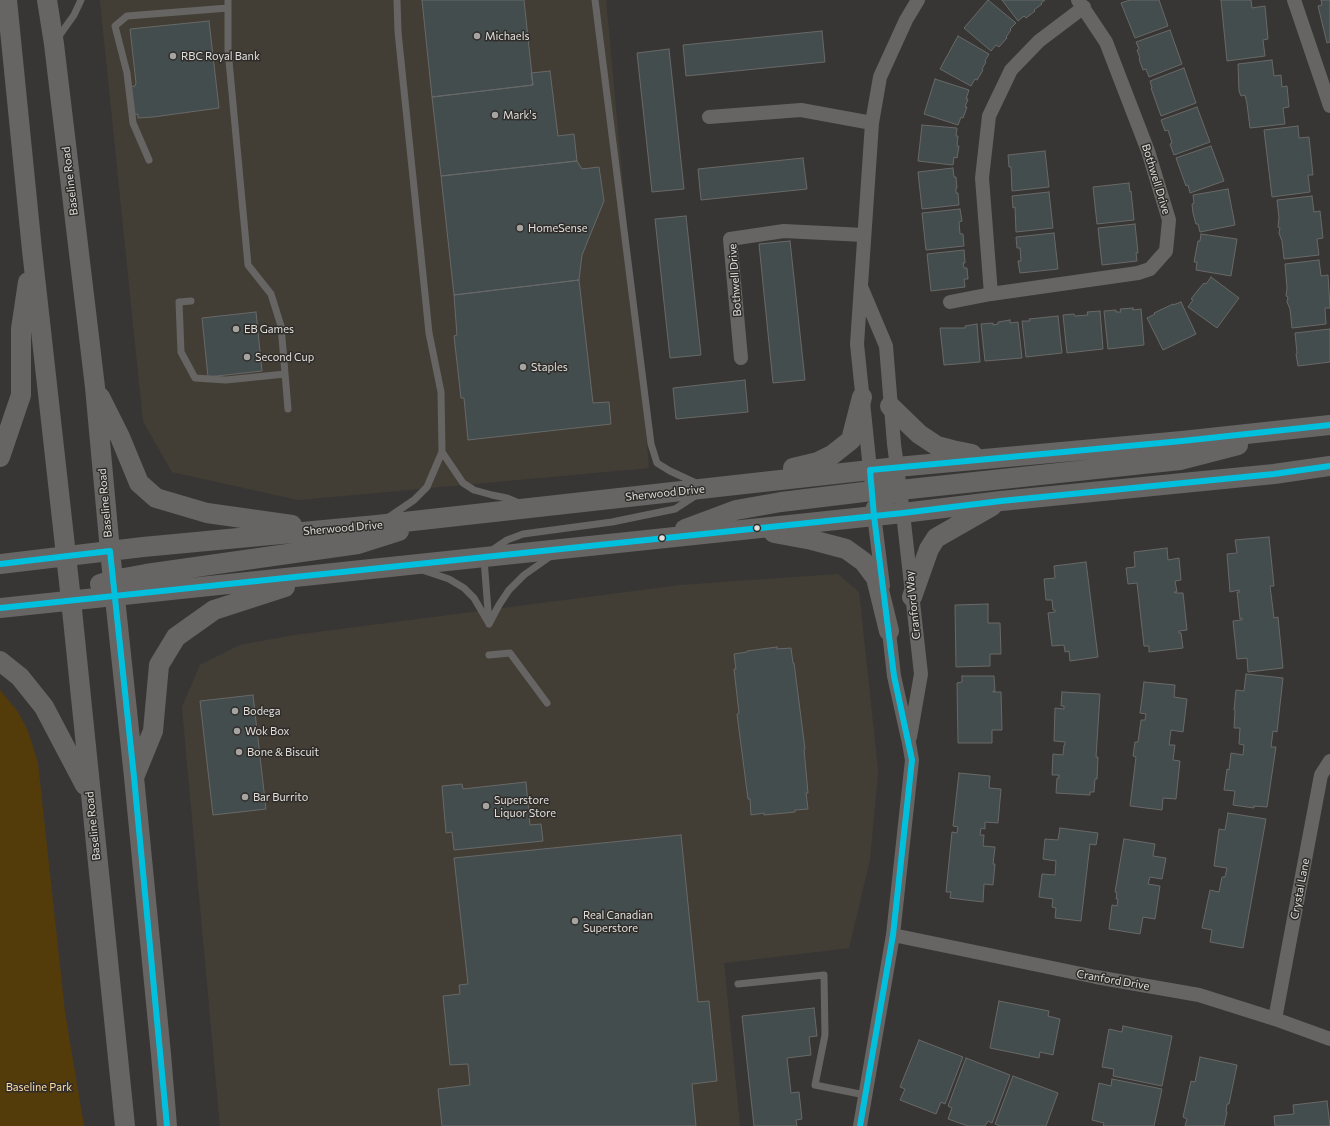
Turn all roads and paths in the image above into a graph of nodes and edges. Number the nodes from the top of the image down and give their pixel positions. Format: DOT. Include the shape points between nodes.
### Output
graph roads {
  1 [pos="7,0"];
  2 [pos="47,0"];
  3 [pos="81,0"];
  4 [pos="228,0"];
  5 [pos="397,0"];
  6 [pos="595,0"];
  7 [pos="918,0"];
  8 [pos="1294,0"];
  9 [pos="1081,3"];
  10 [pos="228,8"];
  11 [pos="54,44"];
  12 [pos="1330,106"];
  13 [pos="709,117"];
  14 [pos="872,123"];
  15 [pos="149,160"];
  16 [pos="864,235"];
  17 [pos="32,250"];
  18 [pos="860,285"];
  19 [pos="991,294"];
  20 [pos="191,301"];
  21 [pos="950,302"];
  22 [pos="741,358"];
  23 [pos="285,374"];
  24 [pos="95,387"];
  25 [pos="862,397"];
  26 [pos="890,406"];
  27 [pos="288,408"];
  28 [pos="1330,426"];
  29 [pos="1294,429"];
  30 [pos="442,452"];
  31 [pos="1042,454"];
  32 [pos="0,457"];
  33 [pos="1330,466"];
  34 [pos="897,467"];
  35 [pos="870,470"];
  36 [pos="776,481"];
  37 [pos="707,488"];
  38 [pos="900,490"];
  39 [pos="872,491"];
  40 [pos="1001,501"];
  41 [pos="530,507"];
  42 [pos="903,513"];
  43 [pos="451,516"];
  44 [pos="874,516"];
  45 [pos="377,524"];
  46 [pos="323,529"];
  47 [pos="754,529"];
  48 [pos="657,539"];
  49 [pos="559,550"];
  50 [pos="110,552"];
  51 [pos="65,557"];
  52 [pos="484,558"];
  53 [pos="0,564"];
  54 [pos="405,566"];
  55 [pos="323,575"];
  56 [pos="114,588"];
  57 [pos="912,596"];
  58 [pos="70,600"];
  59 [pos="0,608"];
  60 [pos="489,624"];
  61 [pos="889,630"];
  62 [pos="489,655"];
  63 [pos="0,662"];
  64 [pos="547,703"];
  65 [pos="909,743"];
  66 [pos="1330,761"];
  67 [pos="134,777"];
  68 [pos="90,794"];
  69 [pos="893,935"];
  70 [pos="738,984"];
  71 [pos="1275,1019"];
  72 [pos="1330,1040"];
  73 [pos="866,1095"];
  74 [pos="125,1126"];
  75 [pos="166,1126"];
  76 [pos="860,1126"];
  1 -- 17 [label="main road, Baseline Road"];
  2 -- 11 [label="main road, Baseline Road"];
  3 -- 11 [label="lane"];
  4 -- 10 [label="lane"];
  5 -- 30 [label="lane" via="398,32 430,333 441,392"];
  6 -- 37 [label="lane" via="651,444 657,463"];
  7 -- 14 [label="street" via="880,77"];
  8 -- 12 [label="street"];
  9 -- 19 [label="street, Bothwell Drive" via="1011,70 989,116 982,178"];
  9 -- 19 [label="street, Bothwell Drive" via="1106,42 1148,151 1169,220 1166,251 1150,269 1138,273"];
  10 -- 15 [label="lane" via="127,16 115,26 127,73 133,123"];
  10 -- 23 [label="lane" via="228,50 248,265 271,294 281,326"];
  11 -- 24 [label="main road, Baseline Road"];
  13 -- 14 [label="street" via="800,110"];
  14 -- 16 [label="street"];
  16 -- 18 [label="street"];
  16 -- 22 [label="street, Bothwell Drive" via="784,231 730,239"];
  17 -- 32 [label="main road" via="22,329 21,395"];
  17 -- 51 [label="main road, Baseline Road"];
  18 -- 25 [label="street" via="857,344"];
  18 -- 26 [label="street" via="886,346"];
  19 -- 21 [label="street, Bothwell Drive"];
  20 -- 23 [label="lane" via="179,302 181,352 195,378 226,380"];
  23 -- 27 [label="lane"];
  24 -- 46 [label="main road" via="139,483 156,498 207,513"];
  24 -- 50 [label="main road, Baseline Road"];
  25 -- 35 [label="street"];
  25 -- 36 [label="main road" via="850,440 832,455 818,462 789,469"];
  26 -- 31 [label="main road" via="919,434 937,446 968,454"];
  26 -- 34 [label="street"];
  28 -- 29 [label="main road, Sherwood Drive"];
  29 -- 31 [label="main road, Sherwood Drive"];
  29 -- 38 [label="main road" via="1180,460"];
  30 -- 41 [label="lane" via="463,483 474,490"];
  30 -- 45 [label="lane" via="427,487 414,500"];
  31 -- 34 [label="main road, Sherwood Drive"];
  33 -- 40 [label="main road" via="1274,474"];
  34 -- 35 [label="main road, Sherwood Drive"];
  34 -- 38 [label="street, Cranford Way"];
  34 -- 39 [label="main road" via="887,483"];
  35 -- 36 [label="main road, Sherwood Drive"];
  35 -- 39 [label="street, Cranford Way"];
  36 -- 37 [label="main road, Sherwood Drive"];
  37 -- 41 [label="main road, Sherwood Drive"];
  37 -- 52 [label="lane" via="675,509 612,522 523,534 494,548"];
  38 -- 42 [label="street, Cranford Way"];
  38 -- 44 [label="main road" via="885,498"];
  39 -- 44 [label="street, Cranford Way"];
  39 -- 48 [label="main road" via="736,510"];
  40 -- 42 [label="main road"];
  40 -- 57 [label="main road" via="936,538 929,549"];
  41 -- 43 [label="main road, Sherwood Drive"];
  42 -- 44 [label="main road"];
  42 -- 57 [label="street, Cranford Way"];
  43 -- 45 [label="main road, Sherwood Drive"];
  43 -- 56 [label="main road" via="358,544 146,574"];
  44 -- 47 [label="main road"];
  44 -- 61 [label="street, Cranford Way"];
  45 -- 46 [label="main road, Sherwood Drive"];
  46 -- 50 [label="main road, Sherwood Drive"];
  47 -- 48 [label="main road"];
  47 -- 61 [label="main road" via="846,548 864,562 876,578"];
  48 -- 49 [label="main road"];
  49 -- 52 [label="main road"];
  49 -- 60 [label="lane" via="524,575 509,590"];
  50 -- 51 [label="main road, Sherwood Drive"];
  50 -- 56 [label="main road, Baseline Road"];
  51 -- 53 [label="main road, Sherwood Drive"];
  51 -- 58 [label="main road, Baseline Road"];
  52 -- 54 [label="main road"];
  52 -- 60 [label="lane"];
  54 -- 55 [label="main road"];
  54 -- 60 [label="lane" via="450,579 464,588 474,598"];
  55 -- 56 [label="main road" via="148,593"];
  55 -- 67 [label="main road" via="214,610 176,637 159,664 154,731"];
  56 -- 58 [label="main road"];
  56 -- 67 [label="main road, Baseline Road"];
  57 -- 65 [label="street, Cranford Way" via="921,674"];
  58 -- 59 [label="main road"];
  58 -- 68 [label="main road, Baseline Road"];
  61 -- 65 [label="street, Cranford Way" via="894,676"];
  62 -- 64 [label="lane" via="510,654"];
  63 -- 68 [label="main road" via="20,677 44,707"];
  65 -- 69 [label="street, Cranford Way" via="912,760"];
  66 -- 71 [label="street, Crystal Lane" via="1321,776"];
  67 -- 75 [label="main road, Baseline Road"];
  68 -- 74 [label="main road, Baseline Road"];
  69 -- 71 [label="street, Cranford Drive" via="1096,977 1199,995"];
  69 -- 73 [label="street, Cranford Way"];
  70 -- 73 [label="lane" via="824,975 825,1035 815,1085"];
  71 -- 72 [label="street, Cranford Drive"];
  73 -- 76 [label="street, Cranford Way"];
}
